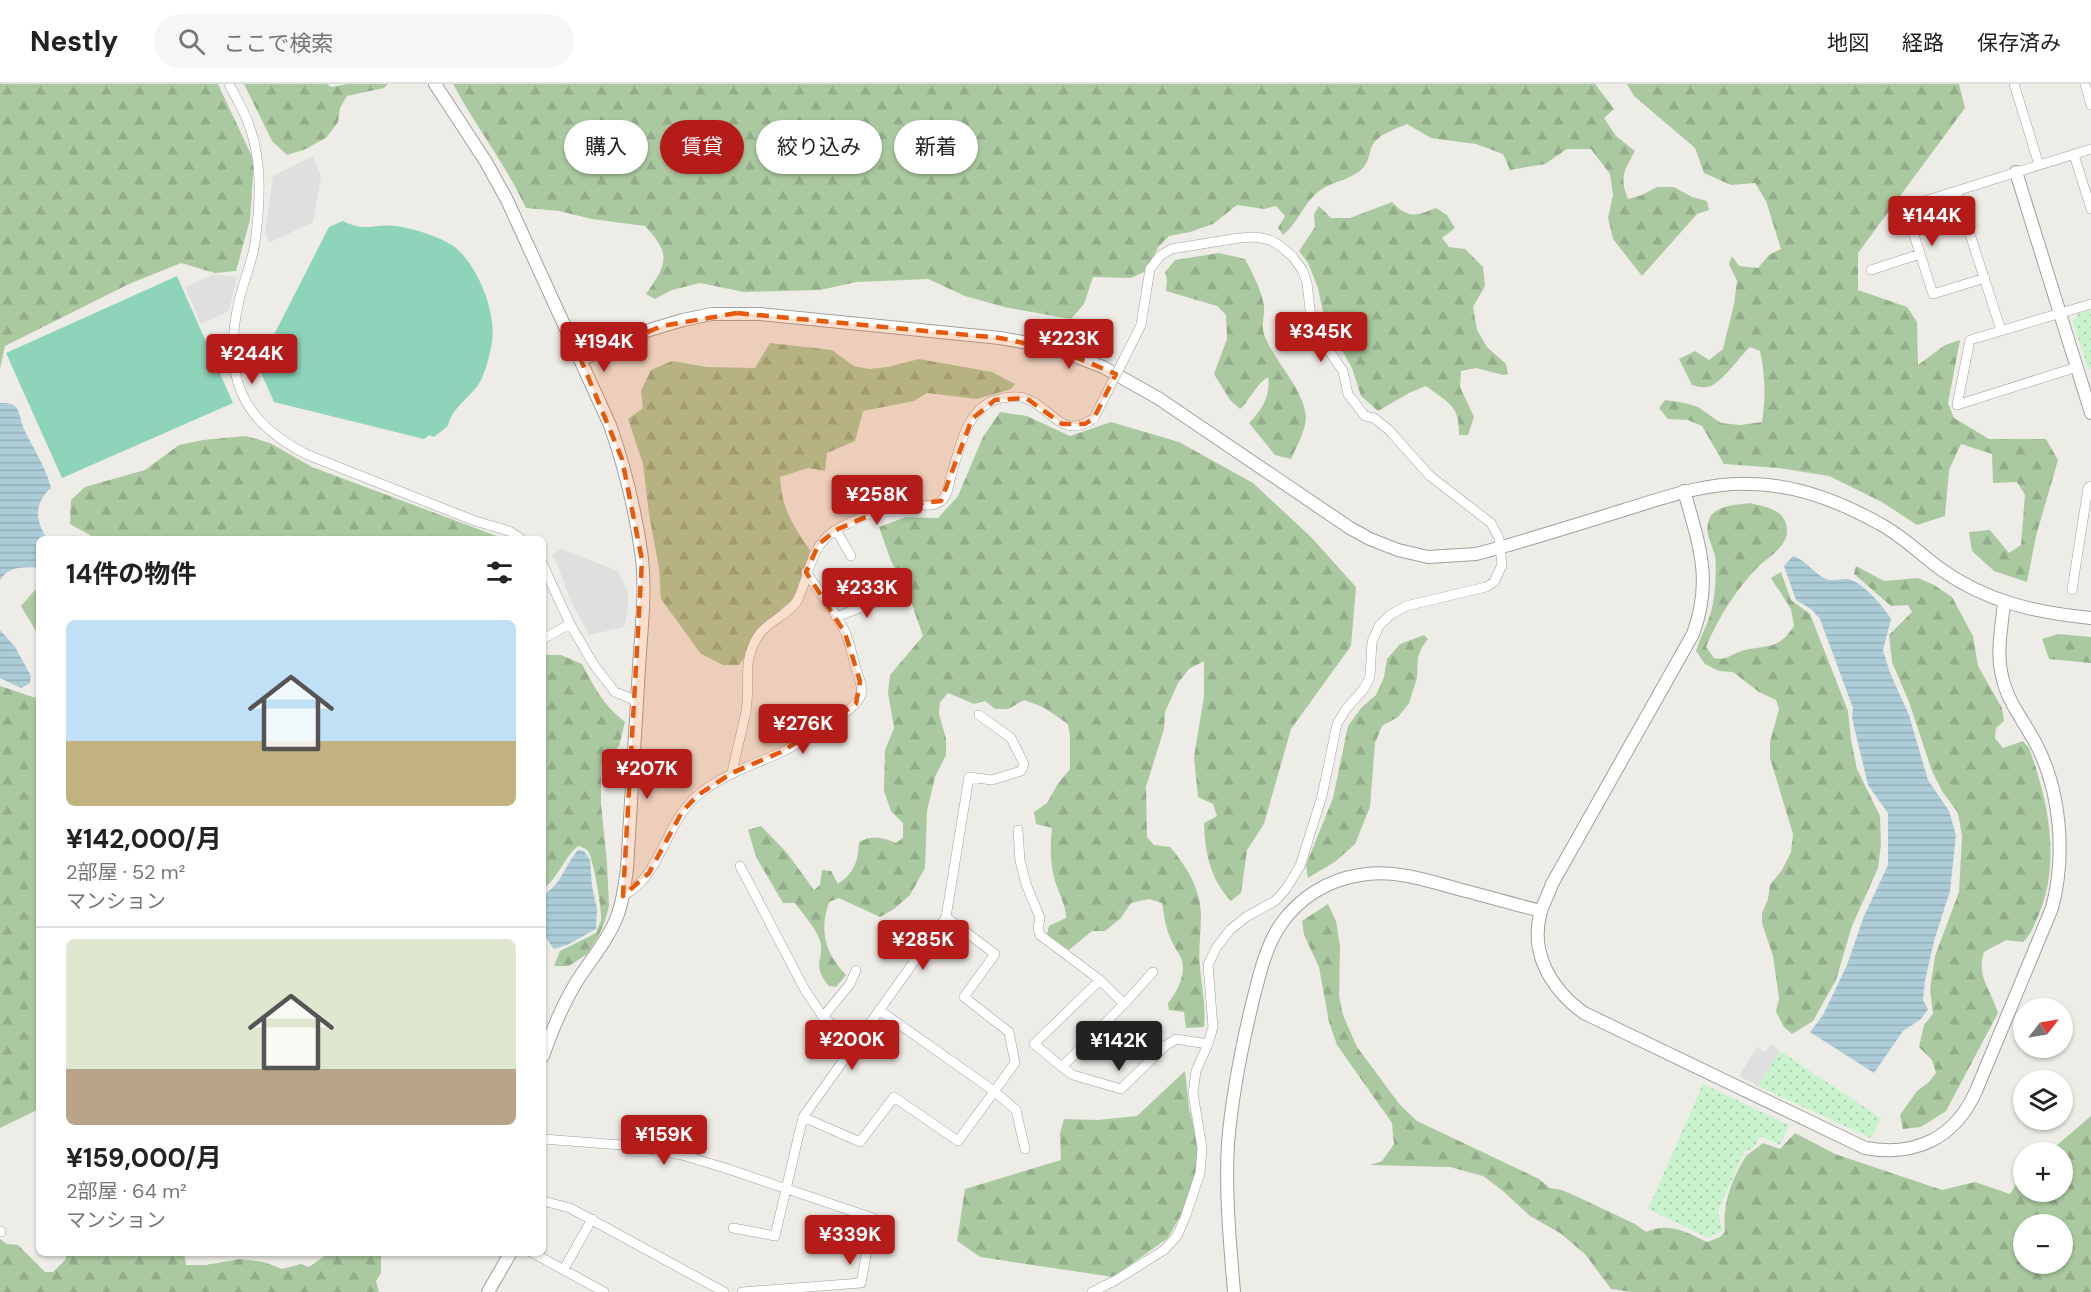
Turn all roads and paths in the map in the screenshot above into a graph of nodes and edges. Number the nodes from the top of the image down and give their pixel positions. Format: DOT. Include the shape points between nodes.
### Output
graph roads {
  1 [pos="229,84"];
  2 [pos="435,84"];
  3 [pos="2014,84"];
  4 [pos="2085,84"];
  5 [pos="2091,105"];
  6 [pos="2091,149"];
  7 [pos="2074,155"];
  8 [pos="2039,165"];
  9 [pos="2016,172"];
  10 [pos="1956,191"];
  11 [pos="2091,209"];
  12 [pos="1920,254"];
  13 [pos="1871,270"];
  14 [pos="1985,278"];
  15 [pos="2091,304"];
  16 [pos="2061,313"];
  17 [pos="2001,330"];
  18 [pos="581,360"];
  19 [pos="2077,367"];
  20 [pos="2087,381"];
  21 [pos="2091,413"];
  22 [pos="2091,486"];
  23 [pos="1684,491"];
  24 [pos="836,530"];
  25 [pos="517,536"];
  26 [pos="1501,548"];
  27 [pos="852,556"];
  28 [pos="546,572"];
  29 [pos="806,572"];
  30 [pos="2072,590"];
  31 [pos="888,597"];
  32 [pos="2004,602"];
  33 [pos="836,617"];
  34 [pos="2091,618"];
  35 [pos="570,624"];
  36 [pos="546,637"];
  37 [pos="637,701"];
  38 [pos="979,715"];
  39 [pos="732,773"];
  40 [pos="1018,830"];
  41 [pos="740,866"];
  42 [pos="623,896"];
  43 [pos="1541,911"];
  44 [pos="946,916"];
  45 [pos="856,970"];
  46 [pos="1153,972"];
  47 [pos="1100,980"];
  48 [pos="1124,1004"];
  49 [pos="879,1011"];
  50 [pos="823,1017"];
  51 [pos="855,1043"];
  52 [pos="1208,1044"];
  53 [pos="546,1048"];
  54 [pos="1062,1067"];
  55 [pos="994,1091"];
  56 [pos="803,1117"];
  57 [pos="546,1139"];
  58 [pos="1025,1149"];
  59 [pos="785,1188"];
  60 [pos="546,1203"];
  61 [pos="592,1219"];
  62 [pos="733,1228"];
  63 [pos="509,1256"];
  64 [pos="539,1256"];
  65 [pos="564,1269"];
  66 [pos="488,1292"];
  67 [pos="604,1292"];
  68 [pos="724,1292"];
  69 [pos="742,1292"];
  70 [pos="1092,1292"];
  71 [pos="1234,1292"];
  1 -- 25 [label="street" via="250,127 259,170 255,246 237,308 233,351 235,380 248,406 289,446"];
  2 -- 18 [label="street" via="492,171"];
  3 -- 8 [label="street"];
  4 -- 5 [label="street"];
  6 -- 7 [label="street"];
  7 -- 8 [label="street"];
  7 -- 11 [label="street"];
  8 -- 9 [label="street"];
  9 -- 10 [label="street"];
  9 -- 16 [label="street"];
  10 -- 12 [label="street" via="1905,207"];
  10 -- 14 [label="street"];
  12 -- 13 [label="street"];
  12 -- 14 [label="street" via="1933,294"];
  14 -- 17 [label="street"];
  15 -- 16 [label="street"];
  16 -- 17 [label="street"];
  16 -- 19 [label="street"];
  17 -- 19 [label="street" via="1970,340 1957,405"];
  18 -- 26 [label="street" via="662,326 712,314 737,313 1034,344 1103,367 1158,398 1370,539 1428,557"];
  18 -- 37 [label="street" via="622,459 640,550 643,593"];
  19 -- 20 [label="street"];
  20 -- 21 [label="street"];
  22 -- 30 [label="street"];
  23 -- 26 [label="street"];
  23 -- 32 [label="street" via="1752,484 1828,498 1898,535 1969,586"];
  23 -- 43 [label="street" via="1703,569 1703,601 1698,619 1552,884"];
  24 -- 26 [label="street, bridge" via="889,507 941,501 972,419 995,400 1026,398 1062,424 1085,424 1094,418 1141,325 1150,268 1160,256 1171,249 1256,237 1280,245 1303,271 1312,326 1343,371 1348,394 1365,416 1389,430 1430,476 1491,523"];
  24 -- 27 [label="street"];
  24 -- 29 [label="street" via="819,544"];
  26 -- 52 [label="street" via="1502,565 1494,582 1406,606 1379,626 1372,642 1370,677 1337,724 1323,796 1300,866 1275,901 1230,930 1208,964 1213,1027"];
  28 -- 35 [label="street"];
  29 -- 33 [label="street"];
  29 -- 39 [label="street" via="797,601 759,634 747,661 747,708"];
  31 -- 33 [label="street"];
  32 -- 34 [label="street" via="2057,615"];
  32 -- 43 [label="street" via="2002,677 2050,779 2059,833 2058,879 2049,916 1970,1104 1951,1129 1907,1150 1865,1148 1584,1013 1567,1001 1548,976 1539,944"];
  33 -- 39 [label="street" via="860,681 861,695 856,704 781,752"];
  35 -- 36 [label="street"];
  35 -- 37 [label="street" via="615,692"];
  37 -- 42 [label="street"];
  38 -- 44 [label="street" via="1011,738 1024,764 1021,771 992,780 969,777"];
  39 -- 42 [label="street" via="698,795 682,812 649,873"];
  40 -- 47 [label="street" via="1020,861 1040,918 1040,935"];
  41 -- 50 [label="street"];
  42 -- 53 [label="street" via="618,915 560,1013"];
  43 -- 71 [label="street" via="1421,879 1372,874 1340,879 1311,893 1288,915 1266,954 1241,1048 1233,1098 1228,1187"];
  44 -- 49 [label="street"];
  44 -- 55 [label="street" via="995,954 964,997 1009,1032 1015,1063"];
  45 -- 50 [label="street" via="850,984"];
  46 -- 48 [label="street"];
  47 -- 48 [label="street"];
  47 -- 54 [label="street" via="1034,1044"];
  48 -- 54 [label="street"];
  49 -- 51 [label="street"];
  49 -- 55 [label="street"];
  50 -- 51 [label="street"];
  51 -- 56 [label="street"];
  52 -- 54 [label="street" via="1176,1039 1121,1089 1073,1075"];
  52 -- 70 [label="street" via="1196,1071 1193,1093 1202,1148 1200,1173 1177,1236 1164,1250"];
  55 -- 56 [label="street" via="958,1141 894,1097 860,1142"];
  55 -- 58 [label="street" via="1016,1110"];
  56 -- 59 [label="street"];
  57 -- 59 [label="street" via="634,1146 682,1155"];
  59 -- 62 [label="street" via="775,1236"];
  59 -- 69 [label="street" via="873,1218 861,1282"];
  60 -- 61 [label="street" via="570,1208"];
  61 -- 65 [label="street"];
  61 -- 68 [label="street"];
  63 -- 66 [label="street"];
  64 -- 65 [label="street"];
  65 -- 67 [label="street"];
}
